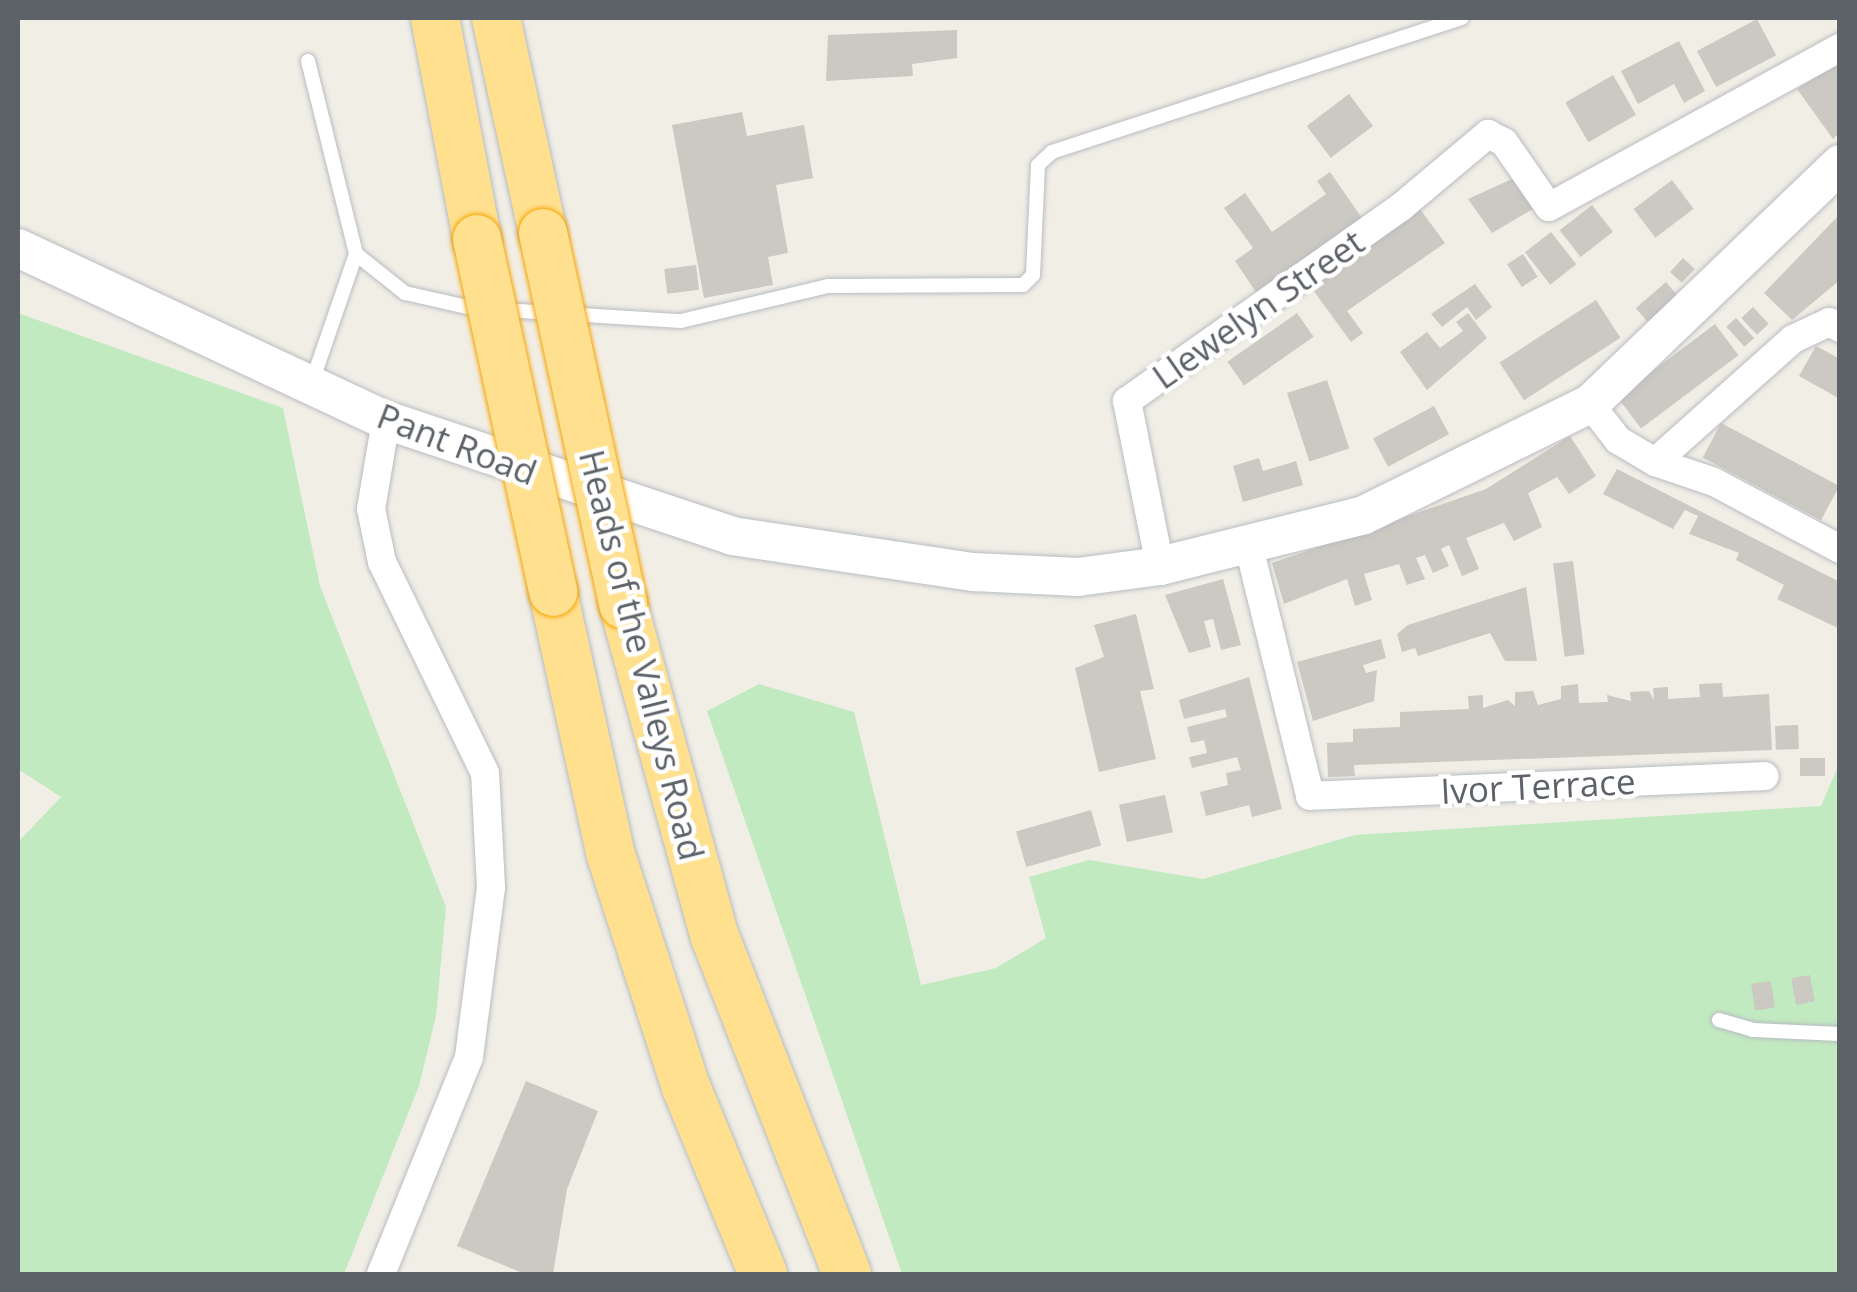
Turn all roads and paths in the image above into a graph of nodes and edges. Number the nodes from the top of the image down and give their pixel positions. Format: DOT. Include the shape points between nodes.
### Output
graph roads {
  1 [pos="434,18"];
  2 [pos="496,18"];
  3 [pos="1462,18"];
  4 [pos="1840,48"];
  5 [pos="308,61"];
  6 [pos="1840,164"];
  7 [pos="18,248"];
  8 [pos="356,254"];
  9 [pos="1840,328"];
  10 [pos="311,384"];
  11 [pos="1590,404"];
  12 [pos="386,420"];
  13 [pos="1655,462"];
  14 [pos="1249,547"];
  15 [pos="1840,549"];
  16 [pos="1160,566"];
  17 [pos="1766,776"];
  18 [pos="1719,1020"];
  19 [pos="1840,1034"];
  20 [pos="382,1274"];
  21 [pos="763,1274"];
  22 [pos="847,1274"];
  1 -- 21 [label="highway, Heads of the Valleys Road, bridge" via="610,852 686,1087"];
  2 -- 22 [label="highway, Heads of the Valleys Road, bridge" via="624,604 716,937"];
  3 -- 8 [label="lane" via="1052,152 1038,165 1033,274 1024,286 828,286 681,321 472,308 406,294"];
  4 -- 16 [label="street, Llewelyn Street" via="1549,207 1504,142 1488,134 1401,208 1127,402"];
  5 -- 8 [label="lane"];
  6 -- 11 [label="street"];
  7 -- 10 [label="street, Pant Road"];
  8 -- 10 [label="lane"];
  9 -- 13 [label="street" via="1829,322 1794,339"];
  10 -- 12 [label="street, Pant Road"];
  11 -- 13 [label="street" via="1618,440"];
  11 -- 14 [label="street" via="1380,508"];
  12 -- 16 [label="street, Pant Road" via="732,536 974,572 1078,577"];
  12 -- 20 [label="street" via="371,509 382,562 485,773 491,887 470,1057"];
  13 -- 15 [label="street" via="1714,482"];
  14 -- 16 [label="street"];
  14 -- 17 [label="street, Ivor Terrace" via="1310,796"];
  18 -- 19 [label="lane" via="1753,1030"];
}
